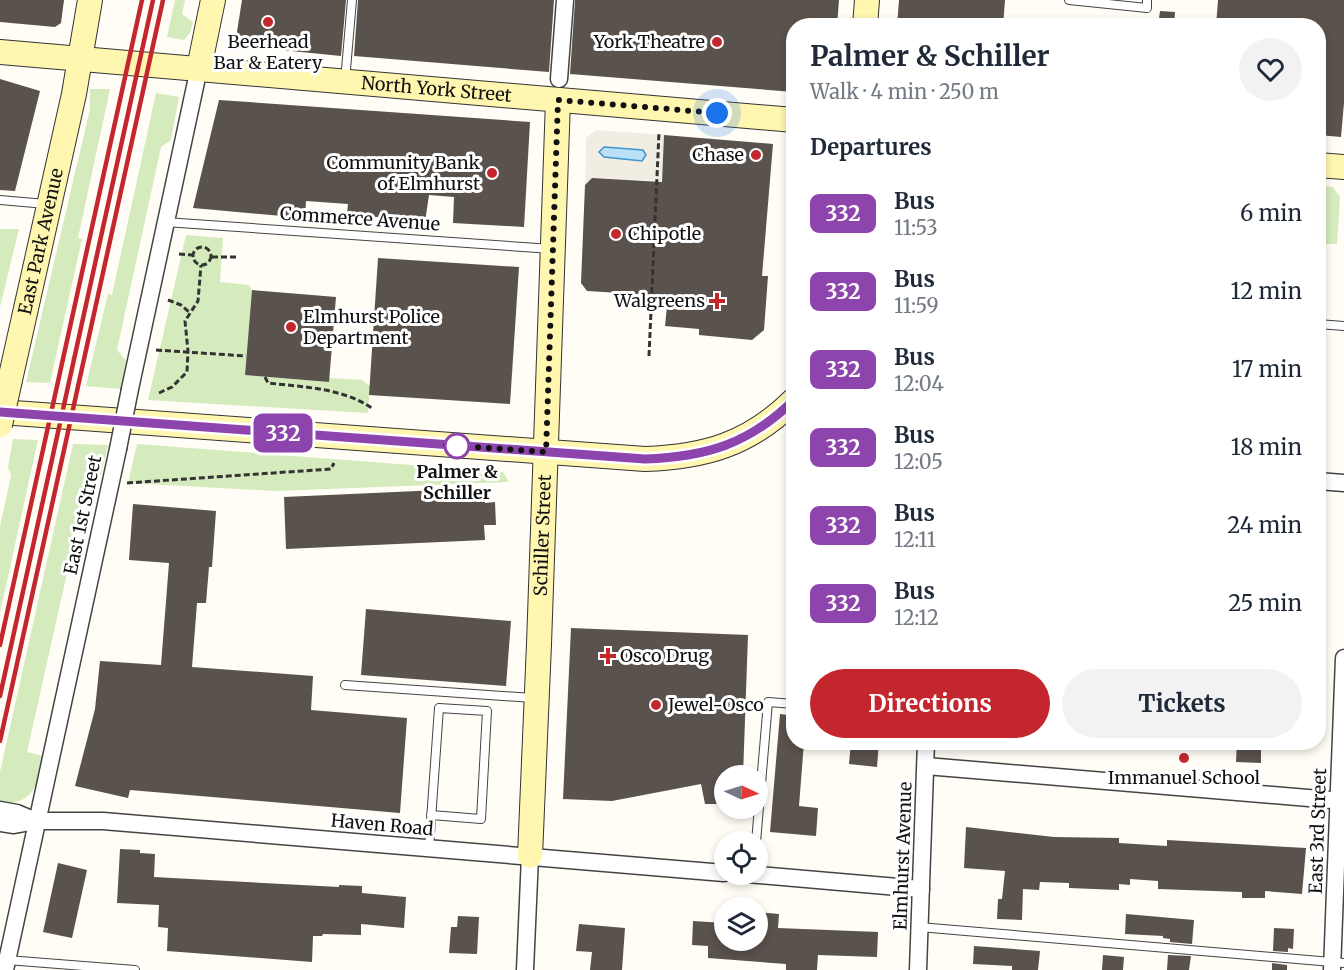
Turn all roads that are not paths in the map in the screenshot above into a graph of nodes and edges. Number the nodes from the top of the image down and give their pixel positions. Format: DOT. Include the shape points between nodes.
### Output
graph roads {
  1 [pos="90,0"];
  2 [pos="213,0"];
  3 [pos="352,0"];
  4 [pos="565,0"];
  5 [pos="867,0"];
  6 [pos="1069,0"];
  7 [pos="1148,0"];
  8 [pos="866,18"];
  9 [pos="0,52"];
  10 [pos="80,58"];
  11 [pos="200,68"];
  12 [pos="345,81"];
  13 [pos="558,89"];
  14 [pos="786,119"];
  15 [pos="1326,166"];
  16 [pos="1344,167"];
  17 [pos="0,201"];
  18 [pos="50,204"];
  19 [pos="165,222"];
  20 [pos="552,249"];
  21 [pos="1326,325"];
  22 [pos="1344,326"];
  23 [pos="786,407"];
  24 [pos="0,412"];
  25 [pos="0,425"];
  26 [pos="546,452"];
  27 [pos="1326,482"];
  28 [pos="1344,483"];
  29 [pos="1344,658"];
  30 [pos="345,685"];
  31 [pos="488,696"];
  32 [pos="537,699"];
  33 [pos="786,703"];
  34 [pos="487,711"];
  35 [pos="926,750"];
  36 [pos="926,766"];
  37 [pos="1342,801"];
  38 [pos="0,810"];
  39 [pos="431,815"];
  40 [pos="36,821"];
  41 [pos="0,823"];
  42 [pos="757,831"];
  43 [pos="429,848"];
  44 [pos="530,856"];
  45 [pos="714,872"];
  46 [pos="768,876"];
  47 [pos="921,889"];
  48 [pos="919,927"];
  49 [pos="6,965"];
  50 [pos="1336,965"];
  51 [pos="135,970"];
  52 [pos="525,970"];
  53 [pos="918,970"];
  1 -- 10 [label="street, East Park Avenue"];
  2 -- 11 [label="street"];
  3 -- 12 [label="lane"];
  4 -- 13 [label="street"];
  5 -- 8 [label="street"];
  6 -- 7 [label="lane" via="1147,9"];
  9 -- 10 [label="street, North York Street"];
  10 -- 11 [label="street, North York Street"];
  10 -- 18 [label="street, East Park Avenue"];
  11 -- 12 [label="street, North York Street"];
  11 -- 19 [label="street, East 1st Street"];
  12 -- 13 [label="street, North York Street"];
  13 -- 14 [label="street, North York Street"];
  13 -- 20 [label="street, Schiller Street"];
  15 -- 16 [label="street"];
  17 -- 18 [label="lane"];
  18 -- 25 [label="street, East Park Avenue, bridge"];
  19 -- 20 [label="lane, Commerce Avenue"];
  19 -- 40 [label="street, East 1st Street, bridge"];
  20 -- 26 [label="street, Schiller Street"];
  21 -- 22 [label="lane"];
  23 -- 26 [label="street" via="760,429 699,455 645,459"];
  24 -- 26 [label="street"];
  26 -- 32 [label="street, Schiller Street"];
  27 -- 28 [label="street"];
  29 -- 37 [label="street, East 3rd Street"];
  30 -- 31 [label="lane"];
  31 -- 32 [label="lane"];
  31 -- 34 [label="lane"];
  32 -- 44 [label="street, Schiller Street"];
  33 -- 42 [label="lane" via="768,702"];
  34 -- 39 [label="lane" via="439,708"];
  34 -- 39 [label="lane" via="481,819"];
  35 -- 36 [label="street, Elmhurst Avenue"];
  36 -- 37 [label="street"];
  36 -- 47 [label="street, Elmhurst Avenue"];
  37 -- 50 [label="street, East 3rd Street"];
  38 -- 40 [label="street, Haven Road"];
  39 -- 43 [label="lane"];
  40 -- 41 [label="street, Haven Road"];
  40 -- 43 [label="street, Haven Road" via="104,821"];
  40 -- 49 [label="street, East 1st Street"];
  43 -- 44 [label="street, Haven Road"];
  44 -- 45 [label="street, Haven Road"];
  44 -- 52 [label="street, Schiller Street"];
  46 -- 47 [label="street"];
  47 -- 48 [label="street, Elmhurst Avenue"];
  48 -- 50 [label="lane"];
  48 -- 53 [label="street, Elmhurst Avenue"];
  49 -- 51 [label="lane"];
}
